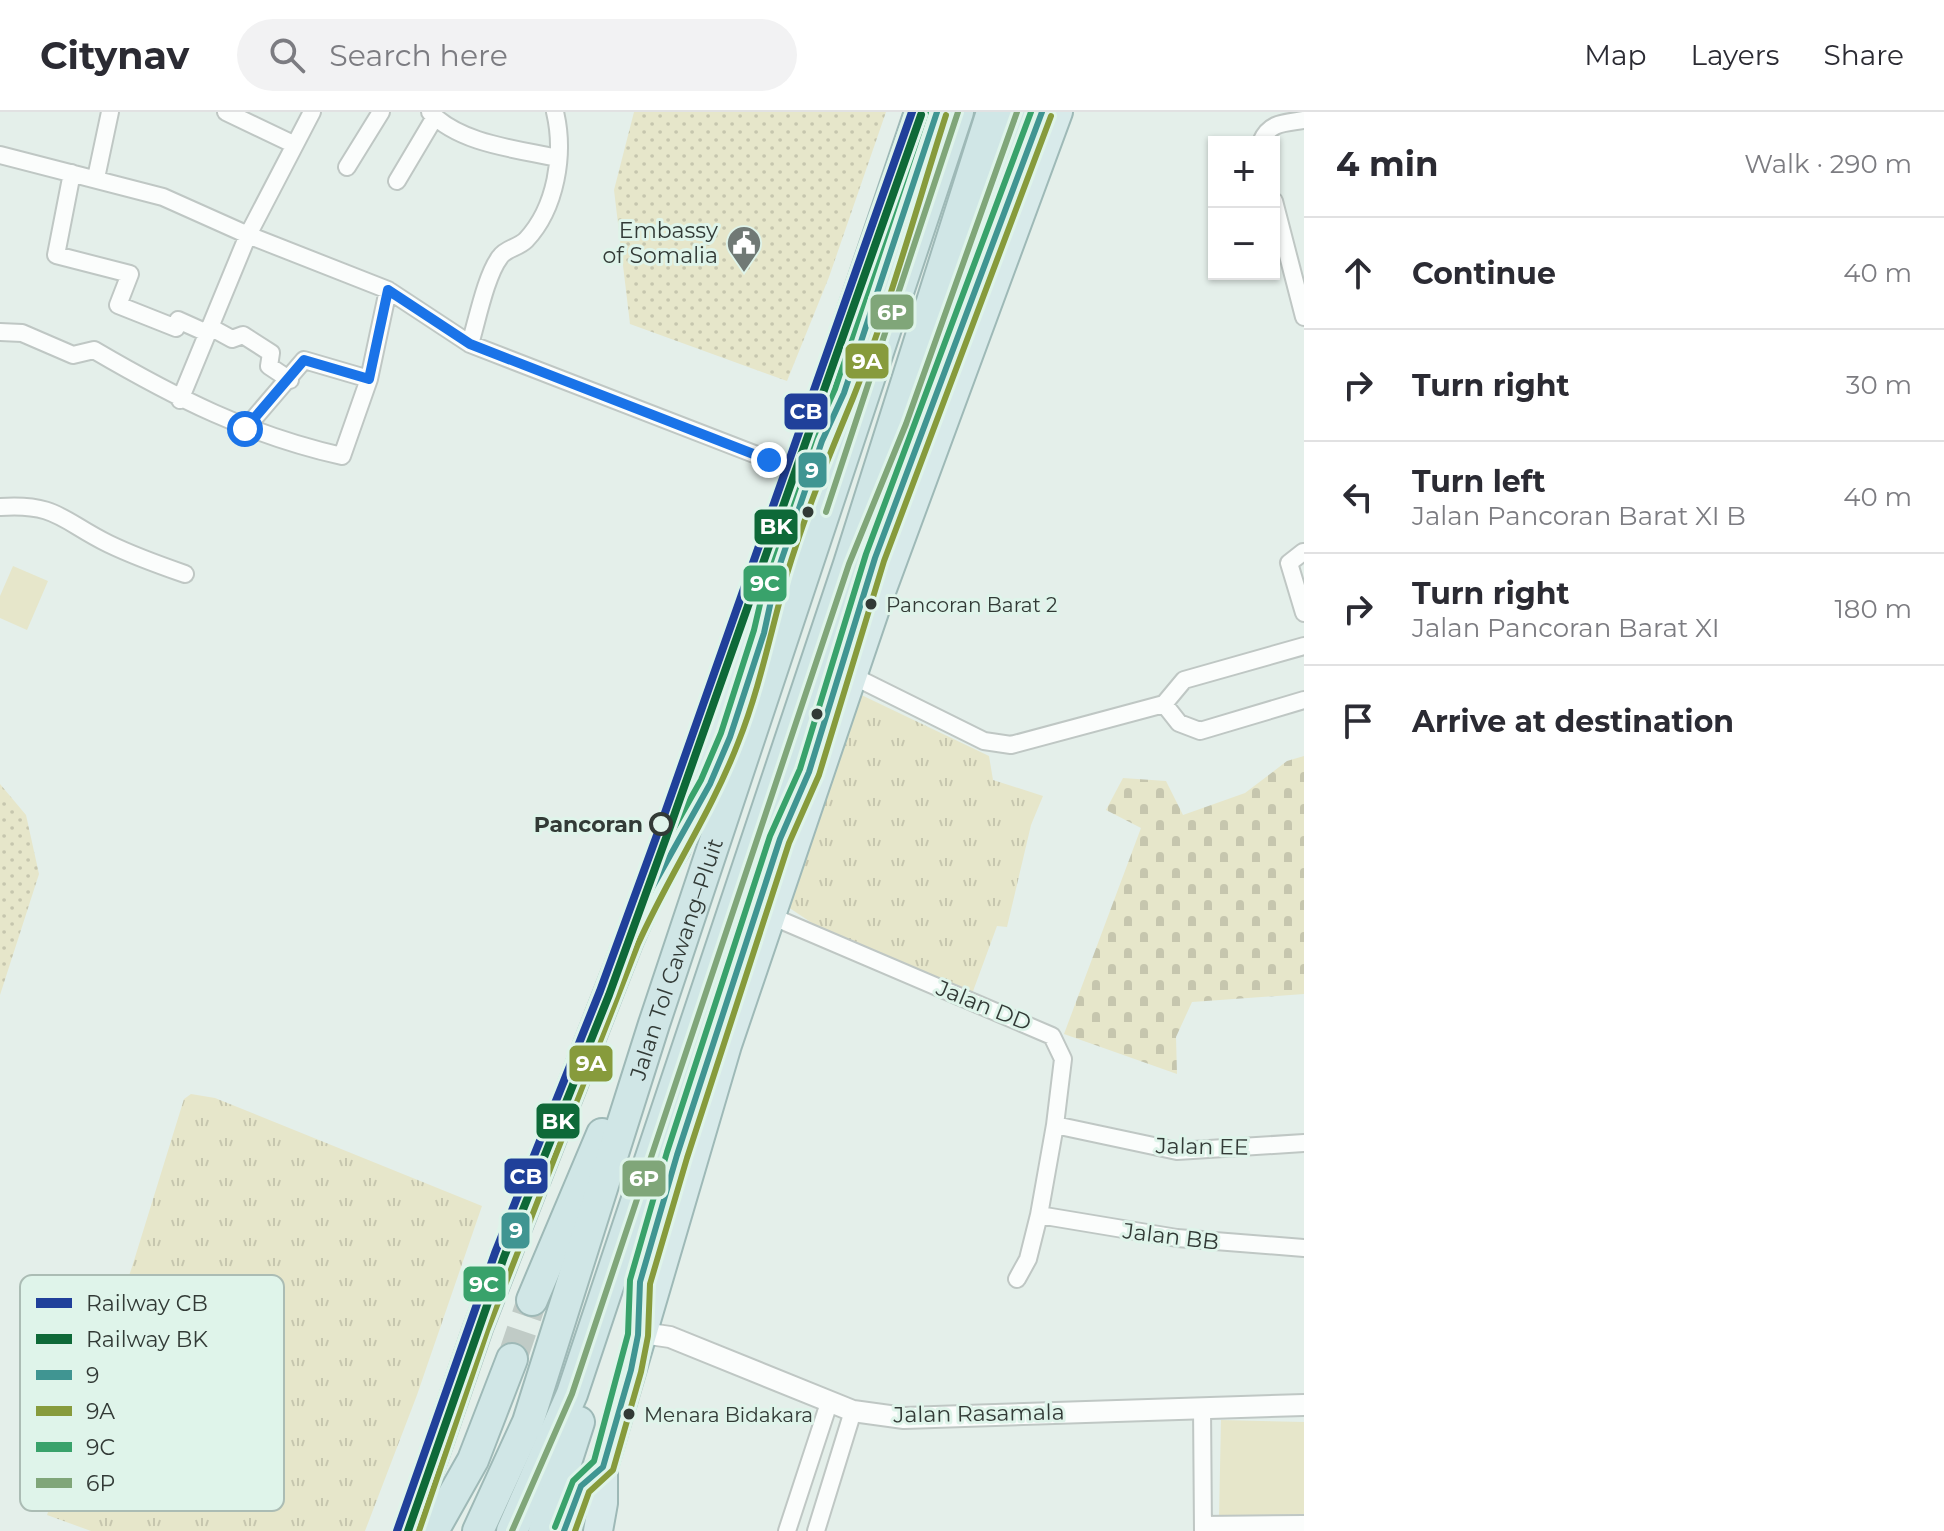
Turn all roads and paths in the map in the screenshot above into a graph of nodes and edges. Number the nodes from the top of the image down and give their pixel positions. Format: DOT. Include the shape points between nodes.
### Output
graph roads {
  1 [pos="110,112"];
  2 [pos="226,112"];
  3 [pos="312,112"];
  4 [pos="381,112"];
  5 [pos="555,112"];
  6 [pos="919,112"];
  7 [pos="958,112"];
  8 [pos="992,112"];
  9 [pos="1017,112"];
  10 [pos="1058,112"];
  11 [pos="432,115"];
  12 [pos="1304,120"];
  13 [pos="1263,136"];
  14 [pos="293,144"];
  15 [pos="0,155"];
  16 [pos="558,158"];
  17 [pos="347,167"];
  18 [pos="72,173"];
  19 [pos="96,178"];
  20 [pos="397,181"];
  21 [pos="1276,208"];
  22 [pos="248,235"];
  23 [pos="388,290"];
  24 [pos="1304,317"];
  25 [pos="209,330"];
  26 [pos="0,332"];
  27 [pos="470,344"];
  28 [pos="369,379"];
  29 [pos="290,380"];
  30 [pos="180,400"];
  31 [pos="245,429"];
  32 [pos="798,471"];
  33 [pos="0,507"];
  34 [pos="1303,552"];
  35 [pos="849,564"];
  36 [pos="185,574"];
  37 [pos="1304,613"];
  38 [pos="1304,646"];
  39 [pos="853,676"];
  40 [pos="1304,700"];
  41 [pos="1164,704"];
  42 [pos="676,848"];
  43 [pos="771,916"];
  44 [pos="654,1024"];
  45 [pos="1055,1125"];
  46 [pos="1304,1143"];
  47 [pos="1039,1215"];
  48 [pos="1304,1248"];
  49 [pos="612,1275"];
  50 [pos="1017,1279"];
  51 [pos="532,1300"];
  52 [pos="654,1328"];
  53 [pos="512,1359"];
  54 [pos="829,1403"];
  55 [pos="1304,1405"];
  56 [pos="1202,1407"];
  57 [pos="853,1411"];
  58 [pos="603,1467"];
  59 [pos="567,1523"];
  60 [pos="1304,1524"];
  61 [pos="1203,1528"];
  62 [pos="408,1531"];
  63 [pos="420,1531"];
  64 [pos="433,1531"];
  65 [pos="478,1531"];
  66 [pos="512,1531"];
  67 [pos="544,1531"];
  68 [pos="598,1531"];
  69 [pos="787,1531"];
  70 [pos="816,1531"];
  1 -- 19 [label="street"];
  2 -- 14 [label="street"];
  3 -- 14 [label="street"];
  4 -- 17 [label="street"];
  5 -- 16 [label="street"];
  6 -- 32 [label="highway"];
  7 -- 44 [label="highway, Jalan Tol Cawang–Pluit"];
  8 -- 35 [label="highway, Jalan Tol Cawang–Pluit"];
  9 -- 35 [label="highway" via="906,424"];
  10 -- 39 [label="highway"];
  11 -- 16 [label="street" via="468,136"];
  11 -- 20 [label="street"];
  12 -- 13 [label="street" via="1277,124"];
  14 -- 22 [label="street"];
  15 -- 18 [label="street"];
  16 -- 27 [label="street" via="543,213 525,242 496,263"];
  18 -- 19 [label="street"];
  18 -- 25 [label="street" via="56,255 130,274 118,305 176,328 178,320"];
  19 -- 22 [label="street" via="163,197"];
  21 -- 24 [label="street"];
  22 -- 23 [label="street"];
  22 -- 25 [label="street"];
  23 -- 27 [label="street"];
  23 -- 28 [label="street"];
  25 -- 29 [label="street" via="232,339 243,335 271,353 269,366"];
  25 -- 30 [label="street"];
  26 -- 30 [label="street" via="22,333 73,355 94,350"];
  27 -- 32 [label="street"];
  28 -- 29 [label="street" via="307,360"];
  28 -- 31 [label="street" via="342,456"];
  29 -- 31 [label="street"];
  30 -- 31 [label="street"];
  32 -- 42 [label="highway" via="759,586 739,677"];
  33 -- 36 [label="street" via="48,509 106,542"];
  34 -- 37 [label="street" via="1289,563"];
  35 -- 49 [label="highway, Jalan Tol Cawang–Pluit"];
  38 -- 41 [label="street" via="1184,680"];
  39 -- 41 [label="street" via="997,744 1011,745"];
  39 -- 43 [label="highway"];
  40 -- 41 [label="street" via="1200,731 1179,723"];
  42 -- 62 [label="highway" via="623,955 478,1328"];
  42 -- 63 [label="highway" via="653,925"];
  43 -- 45 [label="street, Jalan DD" via="1052,1036 1063,1059"];
  43 -- 52 [label="highway" via="727,1045"];
  44 -- 51 [label="highway"];
  44 -- 65 [label="highway, Jalan Tol Cawang–Pluit" via="528,1422"];
  45 -- 46 [label="street, Jalan EE" via="1177,1151"];
  45 -- 47 [label="street, Jalan DD"];
  47 -- 48 [label="street, Jalan BB" via="1177,1238"];
  47 -- 50 [label="street, Jalan DD"];
  49 -- 66 [label="highway, Jalan Tol Cawang–Pluit" via="572,1394"];
  49 -- 67 [label="highway" via="579,1423"];
  52 -- 54 [label="street, Jalan Rasamala"];
  52 -- 58 [label="highway"];
  53 -- 64 [label="highway" via="473,1460"];
  54 -- 57 [label="street, Jalan Rasamala"];
  54 -- 69 [label="street"];
  55 -- 56 [label="street, Jalan Rasamala"];
  56 -- 57 [label="street, Jalan Rasamala" via="904,1418"];
  56 -- 61 [label="street"];
  57 -- 70 [label="street"];
  58 -- 59 [label="highway" via="581,1486"];
  58 -- 68 [label="highway"];
  60 -- 61 [label="street"];
}
